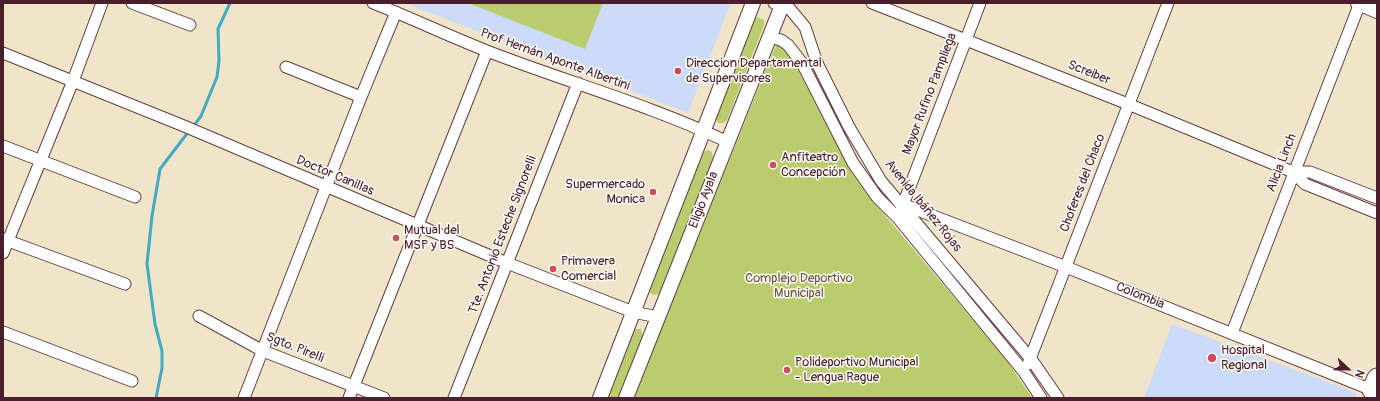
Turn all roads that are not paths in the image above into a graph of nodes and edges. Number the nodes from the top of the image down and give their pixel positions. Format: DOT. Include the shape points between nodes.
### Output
graph roads {
  1 [pos="102,3"];
  2 [pos="132,3"];
  3 [pos="373,3"];
  4 [pos="753,3"];
  5 [pos="872,3"];
  6 [pos="980,3"];
  7 [pos="1168,3"];
  8 [pos="1359,3"];
  9 [pos="779,4"];
  10 [pos="1377,11"];
  11 [pos="396,12"];
  12 [pos="190,24"];
  13 [pos="769,38"];
  14 [pos="966,40"];
  15 [pos="487,51"];
  16 [pos="3,53"];
  17 [pos="286,67"];
  18 [pos="73,81"];
  19 [pos="578,83"];
  20 [pos="361,97"];
  21 [pos="1128,104"];
  22 [pos="705,131"];
  23 [pos="728,142"];
  24 [pos="3,146"];
  25 [pos="40,161"];
  26 [pos="1294,172"];
  27 [pos="325,187"];
  28 [pos="135,197"];
  29 [pos="1377,198"];
  30 [pos="902,204"];
  31 [pos="1377,214"];
  32 [pos="898,218"];
  33 [pos="417,225"];
  34 [pos="5,240"];
  35 [pos="3,253"];
  36 [pos="507,263"];
  37 [pos="1066,266"];
  38 [pos="126,284"];
  39 [pos="633,312"];
  40 [pos="199,316"];
  41 [pos="658,317"];
  42 [pos="3,332"];
  43 [pos="1232,333"];
  44 [pos="263,351"];
  45 [pos="1031,359"];
  46 [pos="1024,372"];
  47 [pos="132,381"];
  48 [pos="354,386"];
  49 [pos="1374,389"];
  50 [pos="244,398"];
  51 [pos="349,398"];
  52 [pos="384,398"];
  53 [pos="454,398"];
  54 [pos="600,398"];
  55 [pos="626,398"];
  56 [pos="1041,398"];
  57 [pos="1058,398"];
  1 -- 18 [label="street"];
  2 -- 12 [label="street"];
  3 -- 11 [label="street, Prof Hernán Aponte Albertini"];
  4 -- 22 [label="street, Eligio Ayala"];
  5 -- 14 [label="street, Screiber"];
  6 -- 14 [label="street, Mayor Rufino Pampliega"];
  7 -- 21 [label="street, Choferes del Chaco"];
  8 -- 10 [label="street"];
  8 -- 26 [label="street, Alicia Linch"];
  9 -- 13 [label="street, Eligio Ayala"];
  9 -- 30 [label="street, Avenida Ibáñez Rojas" via="790,8 805,27 817,64 849,127 881,181"];
  11 -- 15 [label="street, Prof Hernán Aponte Albertini"];
  11 -- 20 [label="street"];
  13 -- 23 [label="street, Eligio Ayala"];
  13 -- 32 [label="street, Avenida Ibáñez Rojas" via="781,40 788,45 802,63 853,163 877,197"];
  14 -- 21 [label="street, Screiber"];
  14 -- 30 [label="street, Mayor Rufino Pampliega"];
  15 -- 19 [label="street, Prof Hernán Aponte Albertini"];
  15 -- 33 [label="street"];
  16 -- 18 [label="street, Doctor Canillas"];
  17 -- 20 [label="street"];
  18 -- 25 [label="street"];
  18 -- 27 [label="street, Doctor Canillas"];
  19 -- 22 [label="street, Prof Hernán Aponte Albertini"];
  19 -- 36 [label="street, Tte. Antonio Esteche Signorelli"];
  20 -- 27 [label="street"];
  21 -- 26 [label="street, Screiber"];
  21 -- 37 [label="street, Choferes del Chaco"];
  22 -- 23 [label="street, Prof Hernán Aponte Albertini"];
  22 -- 39 [label="street, Eligio Ayala"];
  23 -- 41 [label="street, Eligio Ayala"];
  24 -- 25 [label="street"];
  25 -- 28 [label="street"];
  25 -- 34 [label="street"];
  26 -- 29 [label="street, Screiber" via="1310,172"];
  26 -- 31 [label="street, Screiber" via="1305,184"];
  26 -- 43 [label="street, Alicia Linch"];
  27 -- 33 [label="street, Doctor Canillas"];
  27 -- 44 [label="street"];
  30 -- 32 [label="street, Mayor Rufino Pampliega"];
  30 -- 37 [label="street, Colombia"];
  30 -- 45 [label="street, Avenida Ibáñez Rojas"];
  32 -- 46 [label="street, Avenida Ibáñez Rojas"];
  33 -- 36 [label="street, Doctor Canillas"];
  33 -- 48 [label="street"];
  34 -- 35 [label="street"];
  34 -- 38 [label="street"];
  36 -- 39 [label="street, Doctor Canillas"];
  36 -- 53 [label="street, Tte. Antonio Esteche Signorelli"];
  37 -- 43 [label="street, Colombia"];
  37 -- 45 [label="street, Choferes del Chaco"];
  39 -- 41 [label="street, Doctor Canillas"];
  39 -- 54 [label="street, Eligio Ayala"];
  40 -- 44 [label="street, Sgto. Pirelli"];
  41 -- 55 [label="street, Eligio Ayala"];
  42 -- 47 [label="street"];
  43 -- 49 [label="street, Colombia"];
  44 -- 48 [label="street, Sgto. Pirelli"];
  44 -- 50 [label="street"];
  45 -- 46 [label="street, Choferes del Chaco"];
  45 -- 57 [label="street, Avenida Ibáñez Rojas"];
  46 -- 56 [label="street, Avenida Ibáñez Rojas"];
  48 -- 51 [label="street"];
  48 -- 52 [label="street, Sgto. Pirelli"];
}
